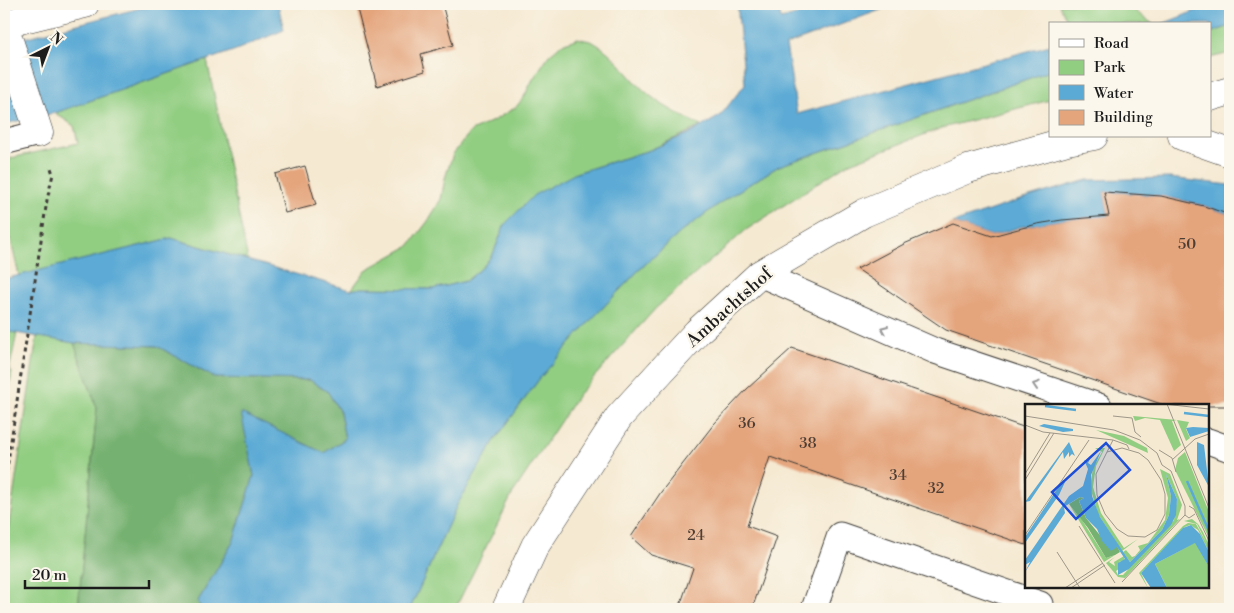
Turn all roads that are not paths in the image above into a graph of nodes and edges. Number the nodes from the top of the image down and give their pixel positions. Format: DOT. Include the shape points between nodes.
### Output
graph roads {
  1 [pos="85,4"];
  2 [pos="5,29"];
  3 [pos="1230,90"];
  4 [pos="1212,96"];
  5 [pos="36,124"];
  6 [pos="1083,138"];
  7 [pos="1188,138"];
  8 [pos="4,142"];
  9 [pos="1230,153"];
  10 [pos="760,274"];
  11 [pos="1093,404"];
  12 [pos="1209,441"];
  13 [pos="1230,449"];
  14 [pos="1040,604"];
  15 [pos="506,609"];
  16 [pos="814,609"];
  1 -- 2 [label="street"];
  2 -- 5 [label="street"];
  3 -- 4 [label="street"];
  5 -- 8 [label="lane"];
  6 -- 10 [label="street, Ambachtshof" via="968,168 864,213"];
  7 -- 9 [label="street"];
  11 -- 10 [label="lane, one-way" via="935,351"];
  10 -- 15 [label="street, Ambachtshof" via="697,332 619,417 535,546"];
  12 -- 13 [label="lane"];
  14 -- 16 [label="lane" via="840,535"];
}
